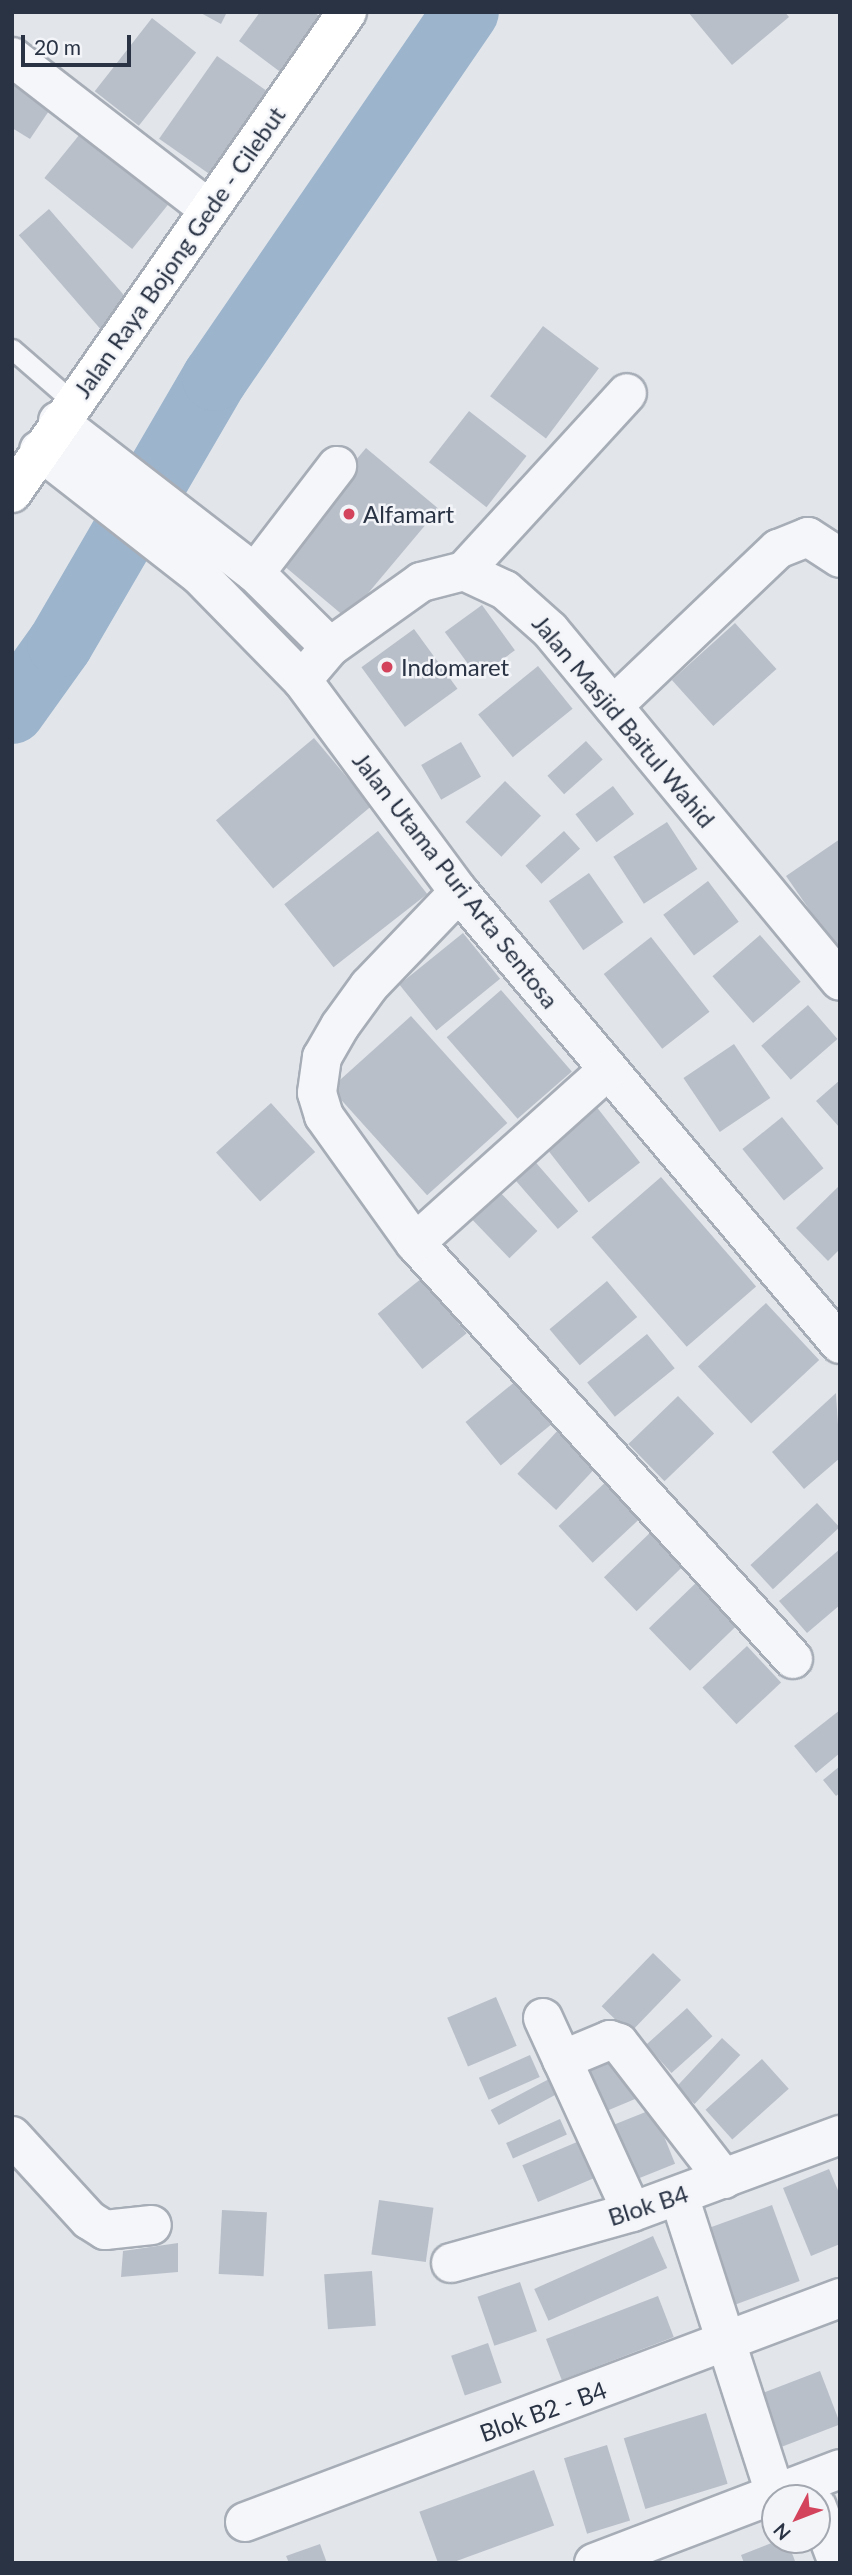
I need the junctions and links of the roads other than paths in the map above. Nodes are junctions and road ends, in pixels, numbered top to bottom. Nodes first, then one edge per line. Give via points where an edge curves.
1 (347, 12) edge
2 (12, 57) edge
3 (209, 209) junction
4 (12, 349) edge
5 (627, 393) dead end
6 (57, 424) junction
7 (337, 466) dead end
8 (12, 493) edge
9 (840, 558) edge
10 (211, 561) junction
11 (464, 572) junction
12 (255, 573) junction
13 (330, 647) junction
14 (302, 680) junction
15 (613, 706) junction
16 (459, 892) junction
17 (840, 981) edge
18 (608, 1070) junction
19 (415, 1242) junction
20 (840, 1344) edge
21 (793, 1660) dead end
22 (543, 2018) dead end
23 (562, 2060) junction
24 (840, 2135) edge
25 (12, 2136) edge
26 (724, 2179) junction
27 (679, 2196) junction
28 (632, 2212) junction
29 (152, 2225) dead end
30 (451, 2263) dead end
31 (840, 2298) edge
32 (727, 2342) junction
33 (808, 2484) edge
34 (761, 2511) edge
35 (245, 2522) dead end
36 (831, 2544) edge
37 (671, 2549) edge
38 (594, 2563) edge
39 (838, 2563) edge

1 - 3 main road, Jalan Raya Bojong Gede - Cilebut
2 - 3 street
3 - 6 main road, Jalan Raya Bojong Gede - Cilebut
4 - 6 lane
5 - 11 street
6 - 8 main road, Jalan Raya Bojong Gede - Cilebut
6 - 10 street, Jalan Utama Puri Arta Sentosa via 83,461
7 - 12 street
9 - 15 street via 808,537 778,549
10 - 12 street, Jalan Utama Puri Arta Sentosa
10 - 14 street, Jalan Utama Puri Arta Sentosa
11 - 13 street via 421,582
11 - 15 street, Jalan Masjid Baitul Wahid via 525,605
12 - 13 street, Jalan Utama Puri Arta Sentosa
13 - 14 street
14 - 16 street, Jalan Utama Puri Arta Sentosa
15 - 17 street, Jalan Masjid Baitul Wahid
16 - 18 street, Jalan Utama Puri Arta Sentosa
16 - 19 street via 369,986 322,1057 317,1093 342,1149
18 - 19 street
18 - 20 street, Jalan Utama Puri Arta Sentosa
19 - 21 street
22 - 23 street
23 - 26 street via 610,2040 619,2043
23 - 28 street
24 - 26 street, Blok B4
25 - 29 street via 89,2220 105,2230
26 - 27 street, Blok B4
27 - 28 street, Blok B4
27 - 32 street
28 - 30 street, Blok B4
31 - 32 street, Blok B2 - B4
32 - 33 street
32 - 35 street, Blok B2 - B4
34 - 37 street
36 - 39 street
37 - 38 street

